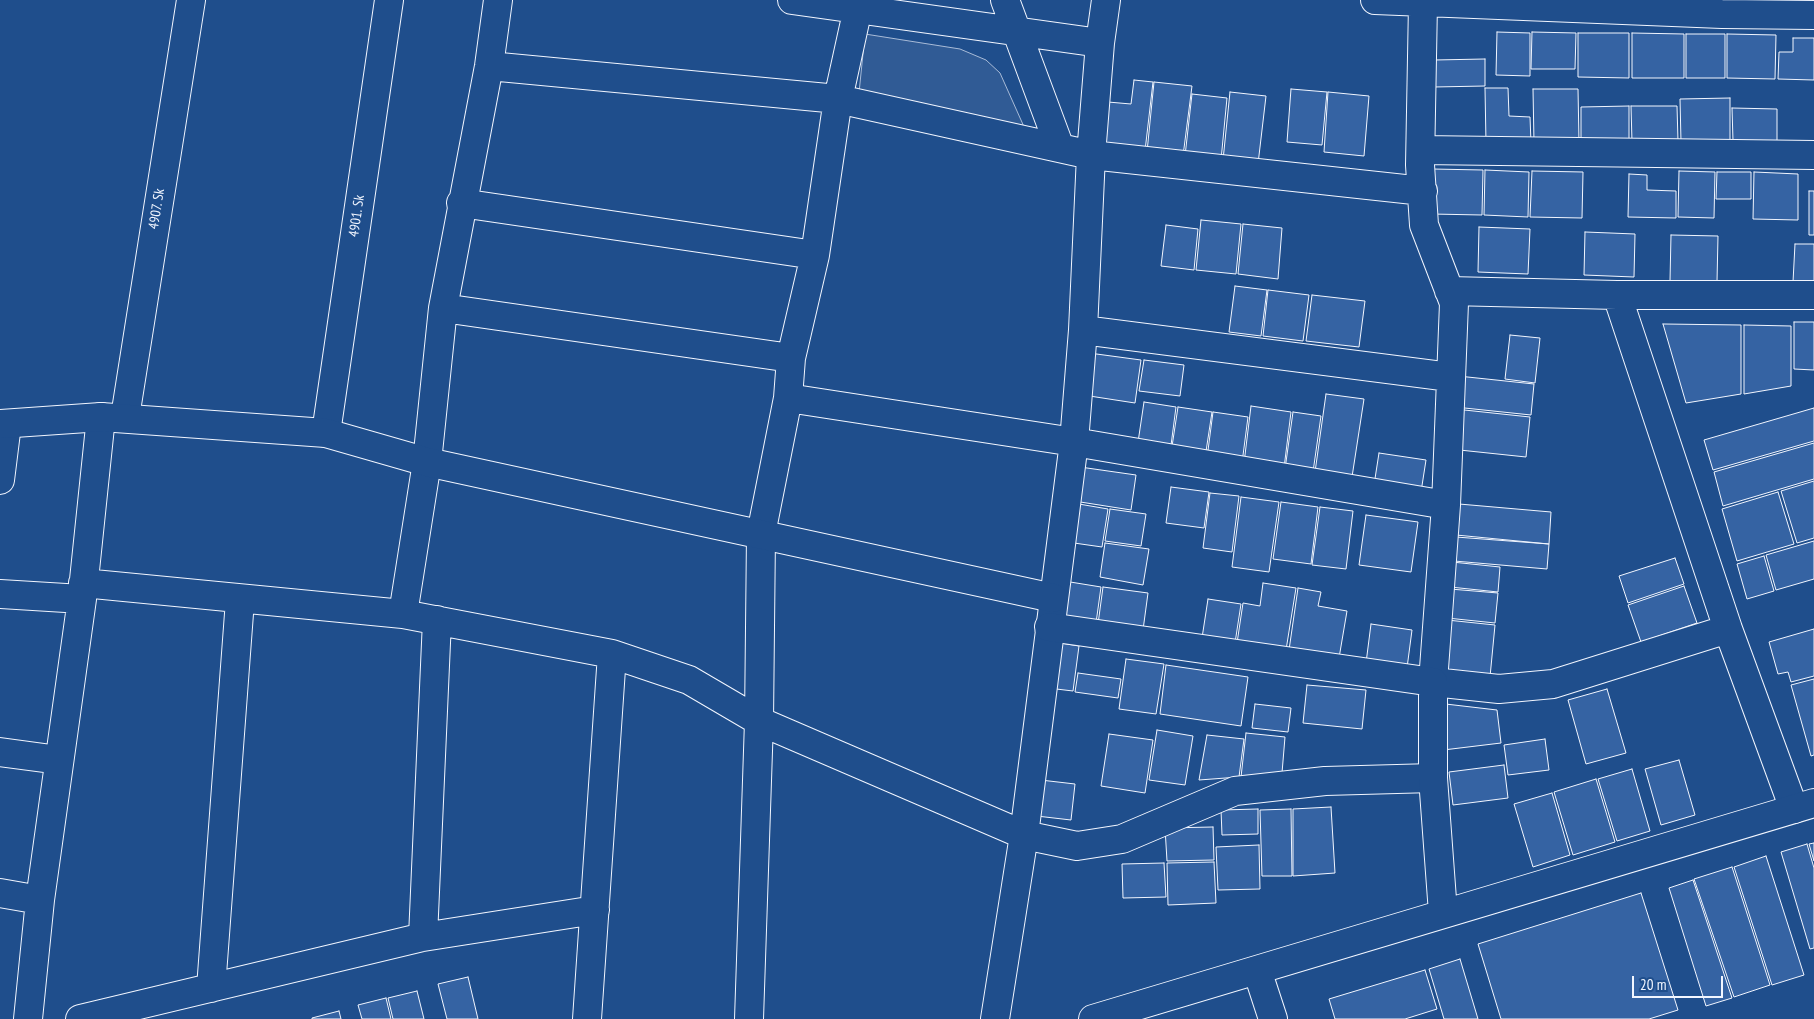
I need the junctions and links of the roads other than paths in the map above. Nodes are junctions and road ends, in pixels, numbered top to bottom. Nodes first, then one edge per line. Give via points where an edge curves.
1 (191, 0) edge
2 (389, 0) edge
3 (498, 0) edge
4 (792, 0) edge
5 (1005, 0) edge
6 (1106, 0) edge
7 (1375, 0) edge
8 (1423, 3) junction
9 (1722, 7) edge
10 (858, 8) junction
11 (1814, 15) edge
12 (1019, 33) junction
13 (1100, 43) junction
14 (489, 66) junction
15 (838, 99) junction
16 (1060, 148) junction
17 (1421, 150) junction
18 (1091, 155) junction
19 (1814, 155) edge
20 (1423, 191) junction
21 (461, 203) junction
22 (815, 255) junction
23 (1449, 291) junction
24 (1617, 295) junction
25 (1814, 295) edge
26 (444, 308) junction
27 (1083, 330) junction
28 (791, 358) junction
29 (1450, 377) junction
30 (788, 398) junction
31 (113, 417) junction
32 (3, 424) edge
33 (326, 432) junction
34 (1074, 442) junction
35 (427, 462) junction
36 (0, 480) edge
37 (1446, 505) junction
38 (761, 534) junction
39 (82, 591) junction
40 (0, 594) edge
41 (1053, 598) junction
42 (240, 600) junction
43 (403, 614) junction
44 (437, 620) junction
45 (1050, 627) junction
46 (1728, 629) junction
47 (612, 654) junction
48 (1433, 682) junction
49 (759, 721) junction
50 (0, 752) edge
51 (59, 760) junction
52 (1433, 778) junction
53 (1804, 806) edge
54 (1024, 835) junction
55 (0, 893) edge
56 (40, 900) junction
57 (595, 910) junction
58 (1443, 913) junction
59 (424, 938) junction
60 (1256, 970) junction
61 (212, 988) junction
62 (28, 1019) edge
63 (80, 1019) edge
64 (588, 1019) edge
65 (749, 1019) edge
66 (996, 1019) edge
67 (1093, 1019) edge
68 (1273, 1019) edge

1 - 31 street, 4907. Sk
2 - 33 street, 4901. Sk
3 - 14 street
4 - 10 street
5 - 12 street
6 - 13 street
7 - 8 street
8 - 9 street
8 - 17 street
9 - 11 street
10 - 12 street
10 - 15 street
12 - 13 street
12 - 16 street
13 - 18 street
14 - 15 street
14 - 21 street
15 - 16 street
15 - 22 street
16 - 18 street
17 - 19 street
17 - 20 street
18 - 20 street
18 - 27 street
20 - 23 street via 1424,225
21 - 22 street
21 - 26 street
22 - 28 street
23 - 24 street
23 - 29 street via 1454,303
24 - 25 street
24 - 46 street
26 - 28 street
26 - 35 street
27 - 29 street
27 - 34 street
28 - 30 street
29 - 37 street
30 - 34 street
30 - 38 street
31 - 32 street
31 - 33 street
31 - 39 street, 4907. Sk
32 - 36 street
33 - 35 street
34 - 37 street
34 - 41 street
35 - 38 street
35 - 43 street
37 - 48 street
38 - 41 street
38 - 49 street
39 - 40 street
39 - 42 street
39 - 51 street, 4907. Sk
41 - 45 street
42 - 43 street
42 - 61 street
43 - 44 street
44 - 47 street
44 - 59 street
45 - 48 street
45 - 54 street
46 - 48 street via 1553,684 1499,689
46 - 53 street
47 - 49 street via 689,680
47 - 57 street
48 - 52 street
49 - 54 street
49 - 65 street
50 - 51 street
51 - 56 street, 4907. Sk
52 - 54 street via 1325,781 1235,791 1122,839 1077,846
52 - 58 street
53 - 58 street
54 - 66 street
55 - 56 street
56 - 62 street, 4907. Sk
57 - 59 street
57 - 64 street
58 - 60 street
59 - 61 street
60 - 67 street
60 - 68 street
61 - 63 street

